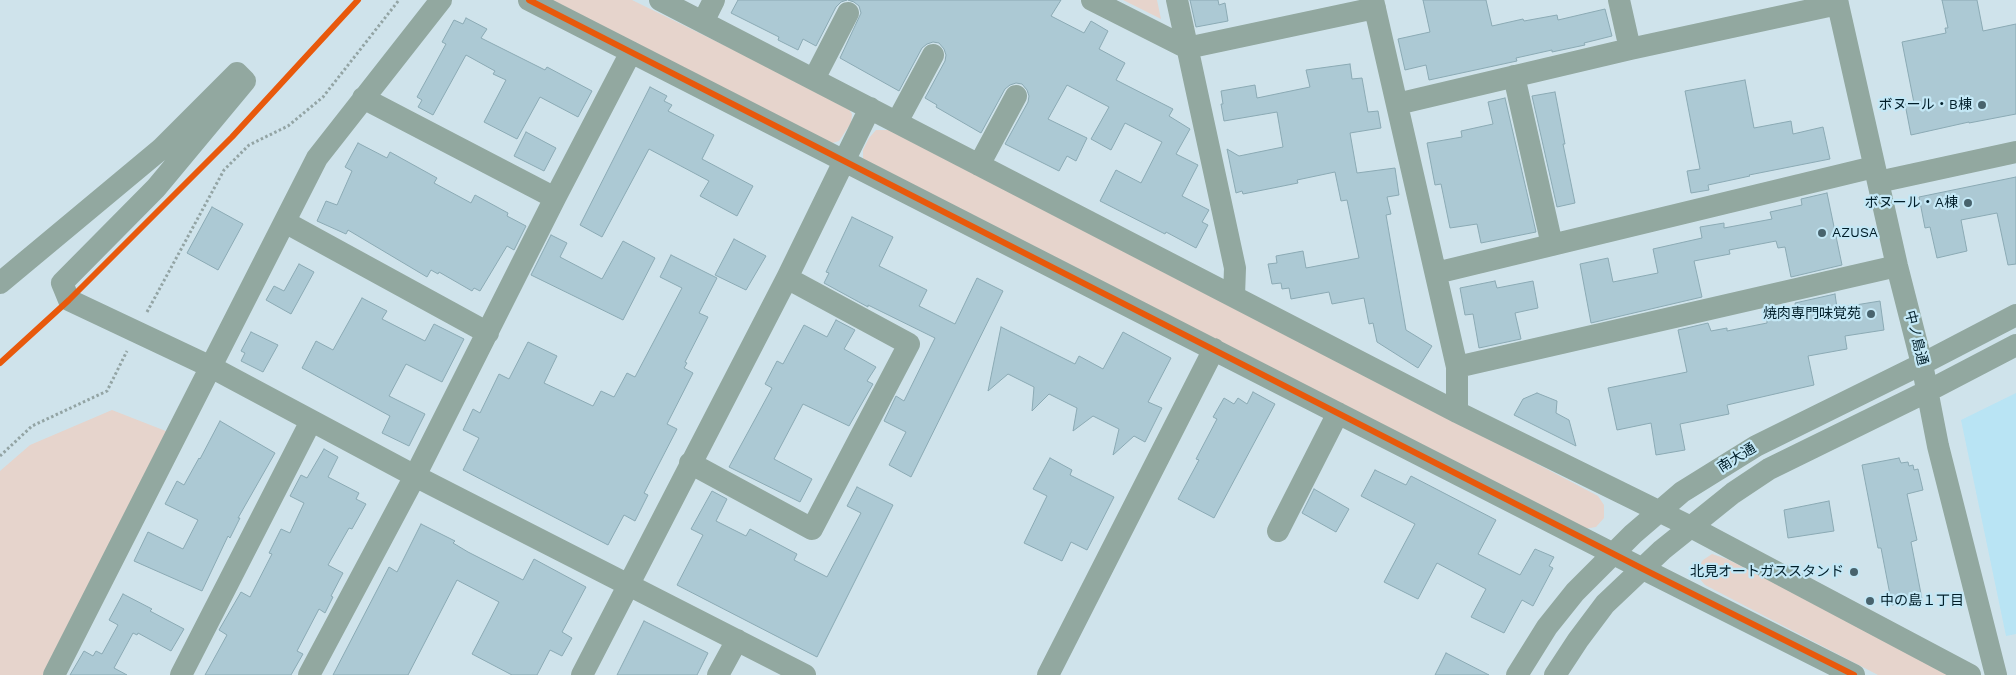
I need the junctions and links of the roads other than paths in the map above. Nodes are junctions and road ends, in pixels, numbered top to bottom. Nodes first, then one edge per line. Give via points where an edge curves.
1 (441, 0) edge
2 (529, 0) edge
3 (660, 0) edge
4 (714, 0) edge
5 (1092, 0) edge
6 (1176, 0) edge
7 (1619, 0) edge
8 (1837, 2) edge
9 (1374, 4) edge
10 (848, 13) dead end
11 (703, 22) junction
12 (1187, 48) junction
13 (1630, 49) junction
14 (631, 52) junction
15 (933, 55) dead end
16 (1514, 76) junction
17 (814, 79) junction
18 (1016, 96) dead end
19 (363, 98) junction
20 (1397, 104) junction
21 (870, 108) junction
22 (897, 122) junction
23 (2016, 152) edge
24 (844, 162) junction
25 (979, 165) junction
26 (1876, 174) junction
27 (555, 198) junction
28 (285, 222) junction
29 (1552, 245) junction
30 (1897, 266) junction
31 (1436, 273) junction
32 (787, 278) junction
33 (0, 283) edge
34 (1234, 296) junction
35 (2016, 315) edge
36 (488, 333) junction
37 (2016, 345) edge
38 (1214, 349) junction
39 (1922, 364) junction
40 (211, 367) junction
41 (1458, 367) junction
42 (1928, 391) junction
43 (1338, 412) junction
44 (1457, 412) junction
45 (312, 420) junction
46 (690, 464) junction
47 (415, 476) junction
48 (1659, 512) junction
49 (1691, 527) junction
50 (1278, 531) dead end
51 (1613, 554) junction
52 (1643, 569) junction
53 (628, 585) junction
54 (737, 640) junction
55 (54, 675) edge
56 (182, 675) edge
57 (309, 675) edge
58 (582, 675) edge
59 (718, 675) edge
60 (805, 675) edge
61 (1048, 675) edge
62 (1517, 675) edge
63 (1555, 675) edge
64 (1854, 675) edge
65 (1970, 675) edge
66 (1996, 675) edge

1 - 19 street
2 - 14 street
3 - 11 street
4 - 11 street
5 - 12 street
6 - 12 street
7 - 13 street
8 - 13 street
8 - 26 street, 中ノ島通
9 - 12 street
9 - 20 street
10 - 17 street
11 - 17 street
12 - 34 street via 1235,268
13 - 16 street
14 - 24 street
14 - 27 street
15 - 22 street
16 - 20 street
16 - 29 street
17 - 21 street
18 - 25 street
19 - 27 street
19 - 28 street via 317,158
20 - 31 street
21 - 22 street
21 - 24 street
22 - 25 street
23 - 26 street
24 - 32 street
24 - 38 street
25 - 34 street
26 - 29 street
26 - 30 street, 中ノ島通
27 - 36 street
28 - 36 street
28 - 40 street
29 - 31 street
30 - 39 street, 中ノ島通
30 - 41 street
31 - 41 street
32 - 46 street
32 - 46 street via 909,344 900,362 812,529
33 - 40 street via 160,149 237,73 245,81 156,188 62,283 70,300
34 - 44 street
35 - 39 street, 南大通
36 - 47 street
37 - 42 street, 南大通
38 - 43 street
38 - 61 street
39 - 42 street, 中ノ島通
39 - 48 street, 南大通 via 1756,446 1682,492
40 - 45 street
40 - 55 street
41 - 44 street
42 - 49 street, 南大通 via 1769,469
42 - 66 street, 中ノ島通 via 1938,446
43 - 50 street
43 - 51 street
44 - 48 street
45 - 47 street
45 - 56 street
46 - 53 street
47 - 53 street
47 - 57 street
48 - 49 street
48 - 51 street, 南大通
49 - 52 street, 南大通
49 - 65 street
51 - 52 street
51 - 62 street, 南大通 via 1575,592
52 - 63 street, 南大通 via 1605,604
52 - 64 street
53 - 54 street
53 - 58 street
54 - 59 street
54 - 60 street

